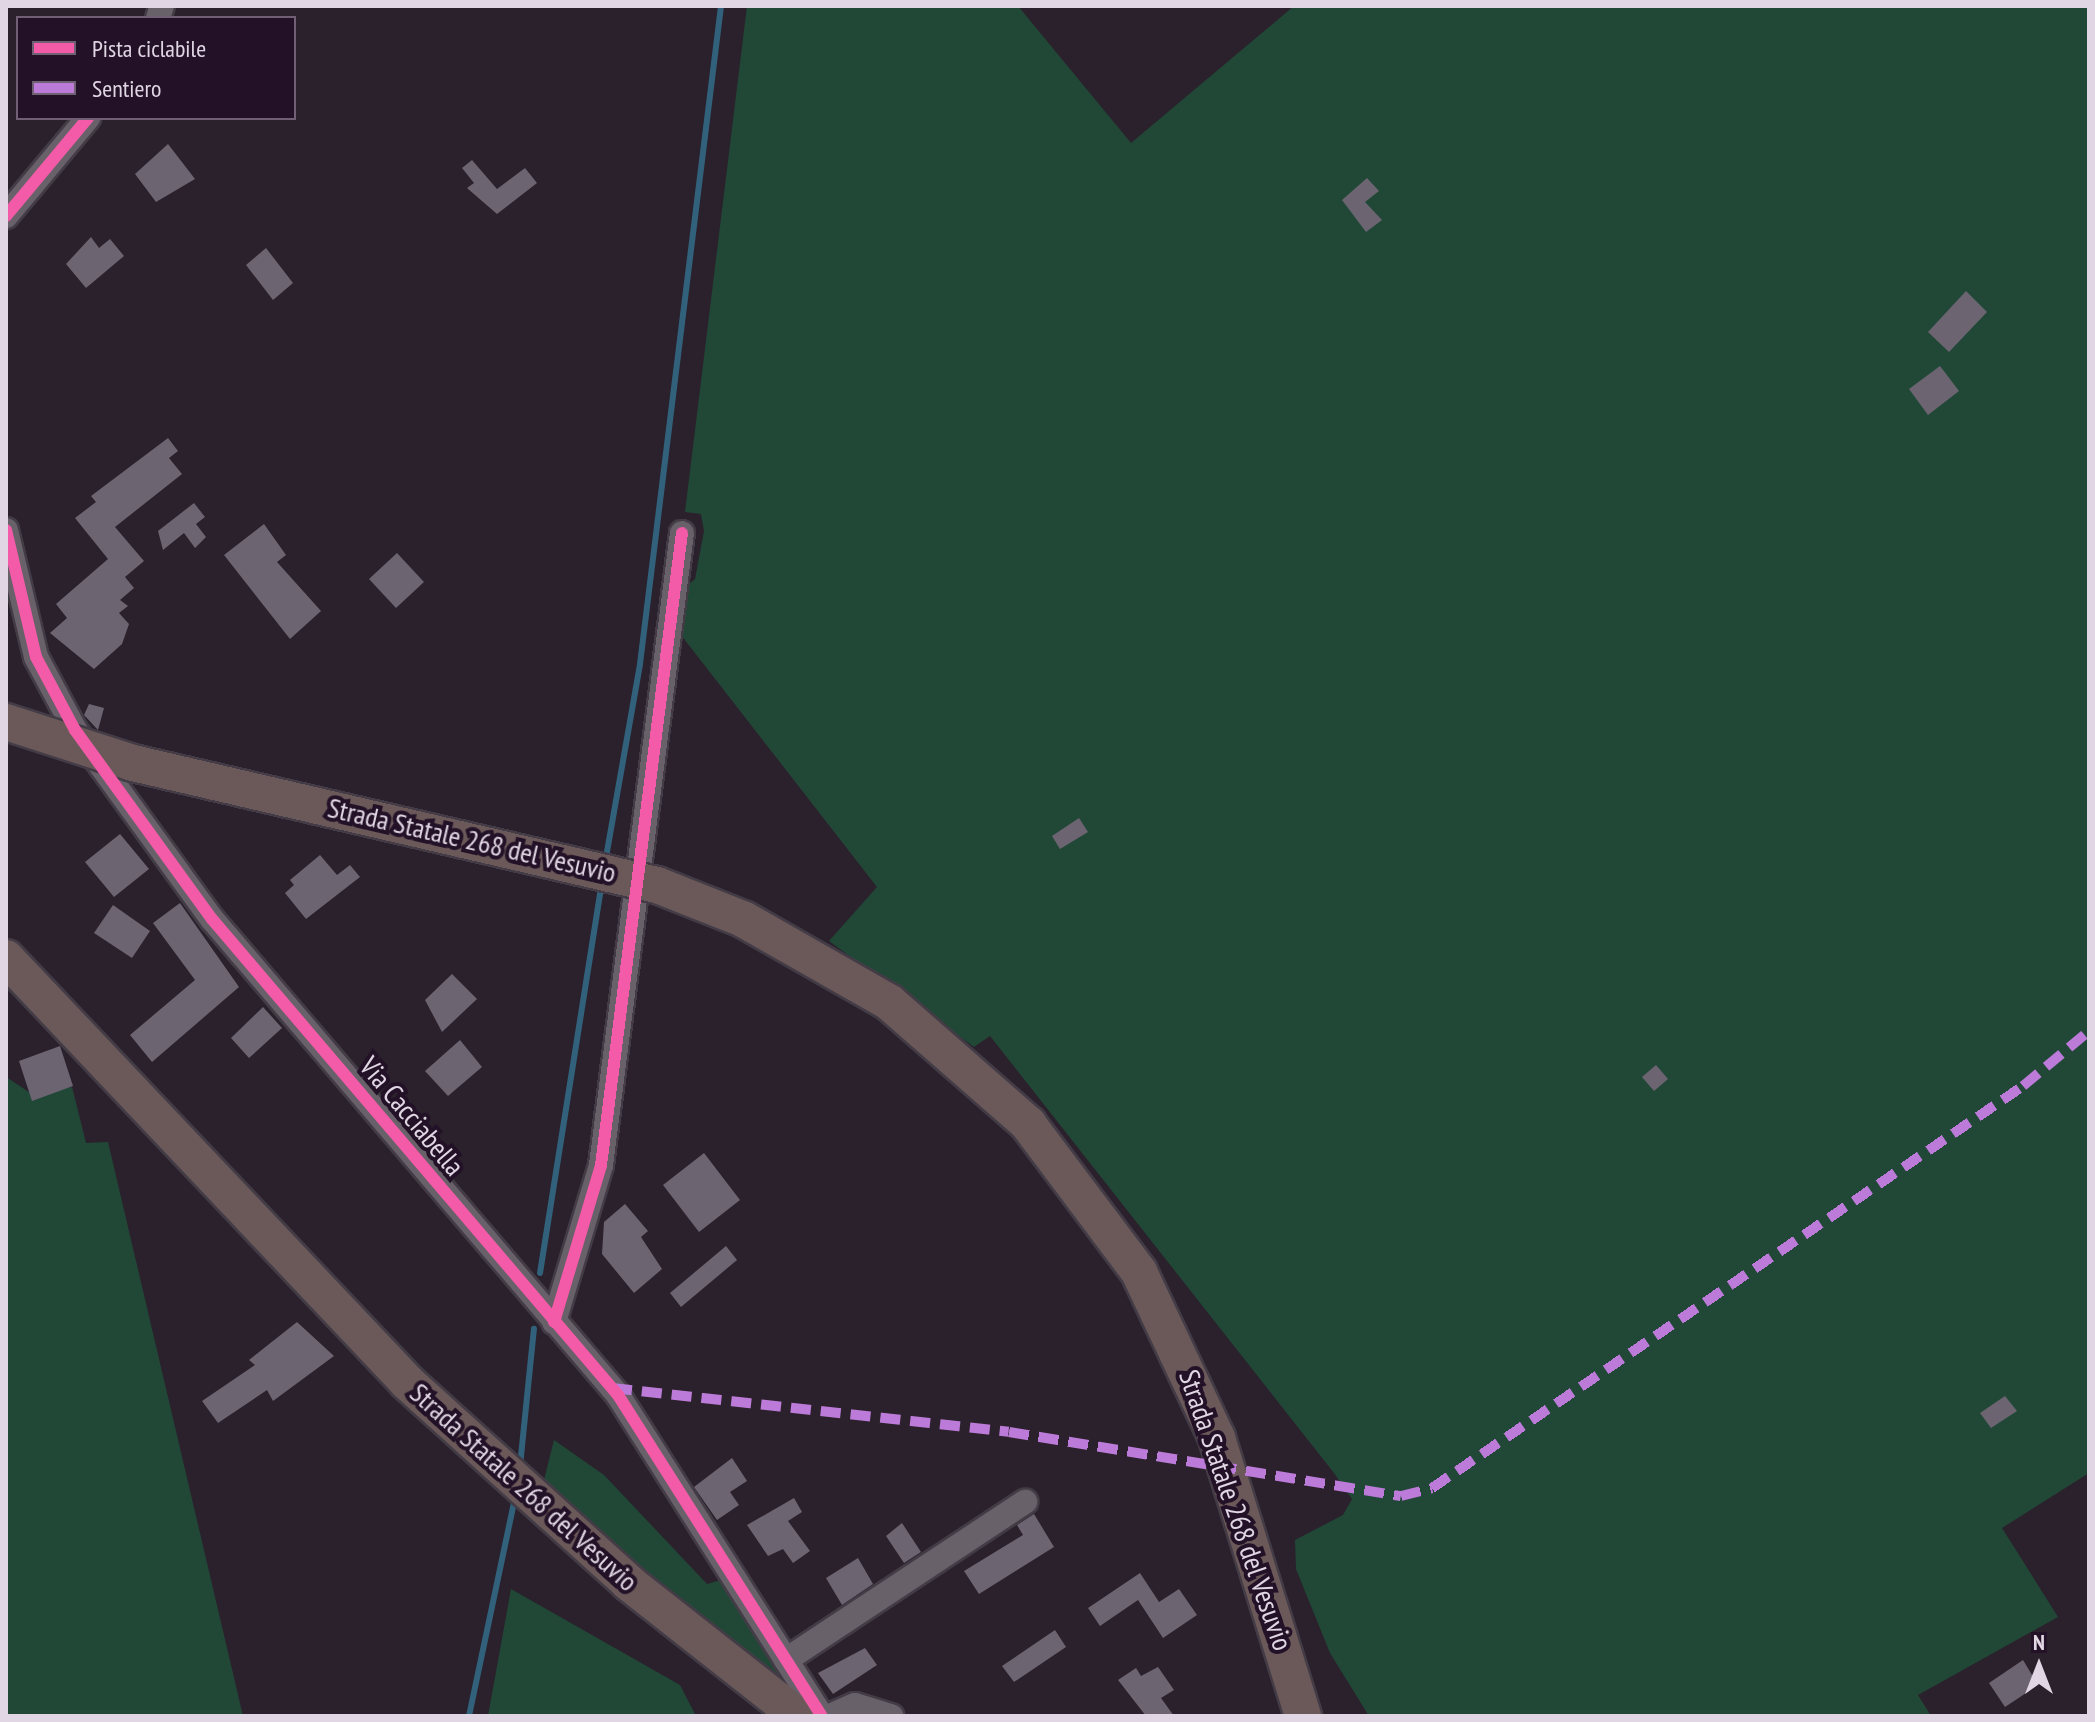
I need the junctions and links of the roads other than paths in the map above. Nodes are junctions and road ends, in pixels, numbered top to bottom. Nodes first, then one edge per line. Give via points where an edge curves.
1 (86, 120) edge
2 (6, 216) edge
3 (6, 530) edge
4 (682, 533) dead end
5 (9, 561) edge
6 (6, 722) edge
7 (6, 958) edge
8 (554, 1322) junction
9 (1025, 1502) dead end
10 (786, 1660) junction
11 (798, 1716) edge
12 (822, 1716) edge
13 (830, 1716) edge
14 (891, 1716) edge
15 (1303, 1716) edge

1 - 2 street
3 - 5 street, Via Cacciabella
4 - 8 street via 601,1165
5 - 8 street, Via Cacciabella via 36,657 75,730 212,919
6 - 15 highway, Strada Statale 268 del Vesuvio, bridge via 133,763 508,844 657,885 757,926 890,1003 1028,1124 1139,1272 1217,1438
7 - 11 highway, Strada Statale 268 del Vesuvio via 218,1185 491,1462
8 - 10 street, Via Cacciabella via 618,1395
9 - 10 street
10 - 12 street, Via Cacciabella
13 - 14 street via 855,1705

